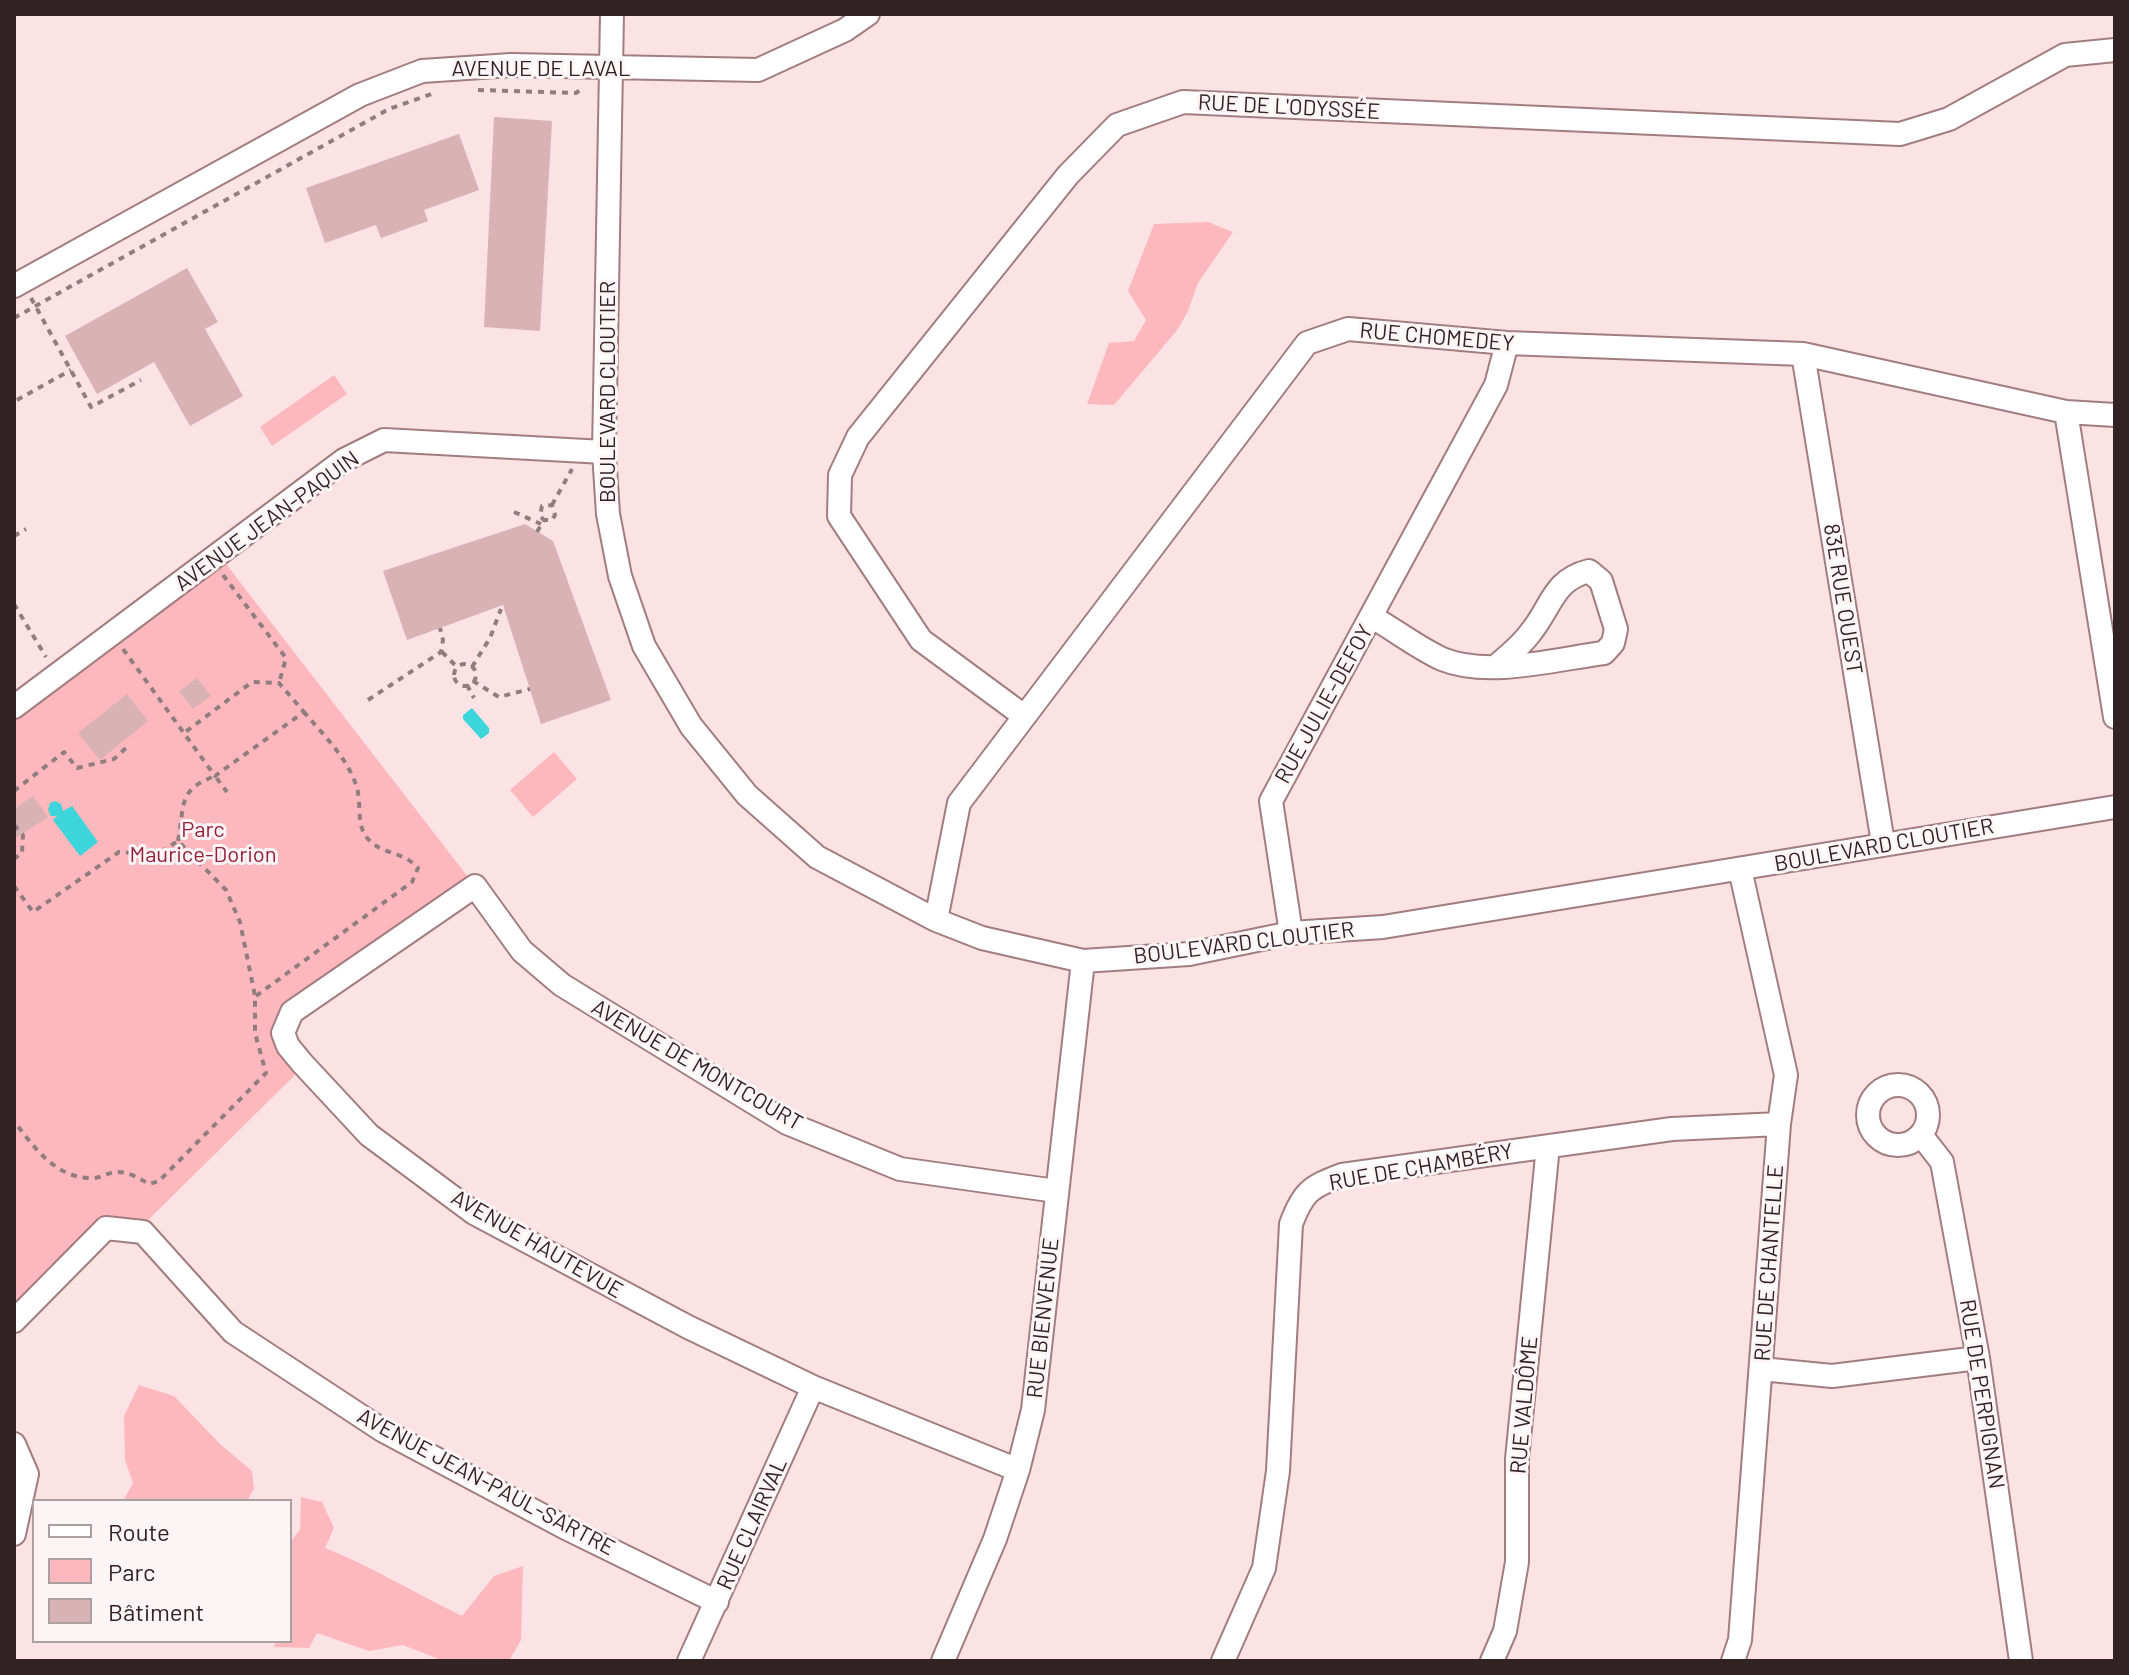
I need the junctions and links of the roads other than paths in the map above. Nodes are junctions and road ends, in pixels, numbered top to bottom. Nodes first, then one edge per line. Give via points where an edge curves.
1 (612, 14) edge
2 (868, 14) edge
3 (2115, 50) edge
4 (611, 68) junction
5 (18, 284) edge
6 (1507, 343) junction
7 (1803, 354) junction
8 (2066, 412) junction
9 (2115, 416) edge
10 (593, 451) junction
11 (1372, 617) junction
12 (1495, 667) junction
13 (14, 707) edge
14 (1024, 716) junction
15 (2115, 717) edge
16 (2115, 807) edge
17 (1883, 843) junction
18 (1740, 869) junction
19 (475, 886) joint
20 (936, 920) junction
21 (1291, 933) junction
22 (1083, 961) junction
23 (1779, 1124) junction
24 (1921, 1135) dead end
25 (1548, 1146) junction
26 (1056, 1191) junction
27 (14, 1321) edge
28 (1978, 1358) junction
29 (1761, 1369) junction
30 (813, 1387) junction
31 (14, 1444) edge
32 (1018, 1470) junction
33 (14, 1534) edge
34 (717, 1602) junction
35 (689, 1661) edge
36 (943, 1661) edge
37 (1223, 1661) edge
38 (1492, 1661) edge
39 (1733, 1661) edge
40 (2021, 1661) edge

1 - 4 street, BOULEVARD CLOUTIER
2 - 4 street, AVENUE DE LAVAL via 758,70
3 - 14 street, RUE DE L'ODYSSÉE via 2065,55 1949,119 1900,134 1183,102 1117,125 1068,175 858,437 840,475 839,516 921,640
4 - 5 street, AVENUE DE LAVAL via 511,65 422,71 360,95
4 - 10 street, BOULEVARD CLOUTIER
6 - 7 street, RUE CHOMEDEY
6 - 11 street, RUE JULIE-DEFOY via 1496,385
6 - 14 street, RUE CHOMEDEY via 1348,329 1307,343
7 - 8 street, RUE CHOMEDEY
7 - 17 street, 83E RUE OUEST
8 - 9 street, RUE CHOMEDEY
8 - 15 street
10 - 13 street, AVENUE JEAN-PAQUIN via 384,440 344,460
10 - 20 street, BOULEVARD CLOUTIER via 620,576 644,646 691,726 747,795 817,857
11 - 12 street, RUE JULIE-DEFOY via 1442,659
11 - 21 street, RUE JULIE-DEFOY via 1271,801
12 - 12 street, RUE JULIE-DEFOY via 1604,653 1616,629 1601,581 1589,571 1572,575 1532,631
14 - 20 street, RUE CHOMEDEY via 959,803
16 - 17 street, BOULEVARD CLOUTIER
17 - 18 street, BOULEVARD CLOUTIER
18 - 21 street, BOULEVARD CLOUTIER via 1383,927
18 - 23 street, RUE DE CHANTELLE via 1786,1075
19 - 26 street, AVENUE DE MONTCOURT via 522,951 562,985 787,1123 900,1169
19 - 30 street, AVENUE HAUTEVUE via 292,1012 283,1033 288,1046 369,1135 474,1213
20 - 22 street, BOULEVARD CLOUTIER via 982,938
21 - 22 street, BOULEVARD CLOUTIER via 1189,954
22 - 26 street, RUE BIENVENUE
23 - 25 street, RUE DE CHAMBÉRY via 1672,1129
23 - 29 street, RUE DE CHANTELLE
24 - 28 street, RUE DE PERPIGNAN via 1942,1162
25 - 37 street, RUE DE CHAMBÉRY via 1342,1175 1314,1185 1299,1201 1287,1250 1278,1471 1264,1568
25 - 38 street, RUE VALDÔME via 1517,1459 1517,1562 1505,1631
26 - 32 street, RUE BIENVENUE via 1033,1410
27 - 34 street, AVENUE JEAN-PAUL-SARTRE via 106,1228 143,1232 233,1332 382,1430
28 - 29 street via 1832,1376
28 - 40 street, RUE DE PERPIGNAN
29 - 39 street, RUE DE CHANTELLE via 1740,1640
30 - 32 street, AVENUE HAUTEVUE
30 - 34 street, RUE CLAIRVAL
31 - 33 street via 27,1474
32 - 36 street, RUE BIENVENUE
34 - 35 street, RUE CLAIRVAL

